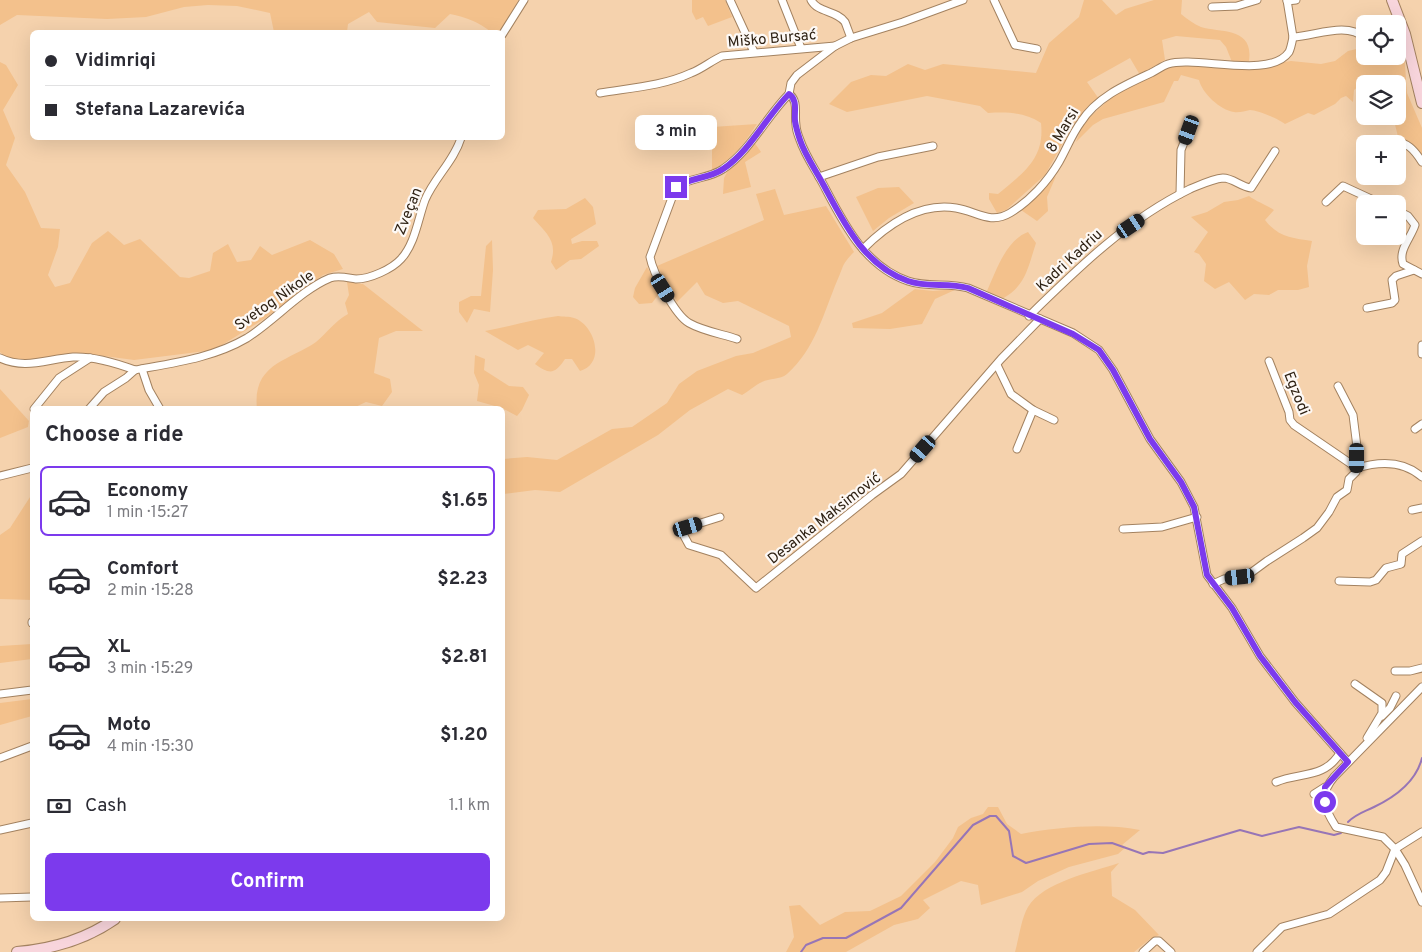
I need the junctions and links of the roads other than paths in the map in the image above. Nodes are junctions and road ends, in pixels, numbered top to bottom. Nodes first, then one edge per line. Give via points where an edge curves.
1 (524, 0) edge
2 (730, 0) edge
3 (782, 0) edge
4 (811, 0) edge
5 (963, 0) edge
6 (994, 0) edge
7 (1258, 0) edge
8 (1296, 0) edge
9 (1392, 0) edge
10 (1287, 1) edge
11 (1212, 8) dead end
12 (1396, 15) edge
13 (505, 30) edge
14 (1356, 33) edge
15 (1293, 37) junction
16 (851, 38) junction
17 (835, 46) junction
18 (801, 48) junction
19 (1037, 49) dead end
20 (1406, 51) edge
21 (754, 52) junction
22 (600, 93) dead end
23 (789, 94) junction
24 (1422, 103) edge
25 (1189, 130) dead end
26 (460, 140) edge
27 (1406, 144) edge
28 (933, 146) dead end
29 (1275, 151) dead end
30 (1422, 162) edge
31 (819, 177) junction
32 (1180, 194) junction
33 (1362, 195) edge
34 (1326, 202) dead end
35 (1406, 215) edge
36 (864, 249) junction
37 (1414, 270) junction
38 (1422, 274) edge
39 (365, 278) joint
40 (1367, 308) dead end
41 (1030, 316) junction
42 (1040, 320) junction
43 (737, 338) dead end
44 (1422, 345) edge
45 (1422, 354) edge
46 (0, 358) edge
47 (90, 358) junction
48 (1269, 361) dead end
49 (997, 365) junction
50 (138, 369) junction
51 (1338, 386) dead end
52 (35, 406) edge
53 (92, 406) edge
54 (158, 406) edge
55 (1033, 410) junction
56 (1054, 420) dead end
57 (1017, 449) dead end
58 (30, 468) edge
59 (1357, 468) junction
60 (0, 476) edge
61 (1422, 477) edge
62 (1422, 508) edge
63 (1412, 510) dead end
64 (720, 517) dead end
65 (1197, 517) junction
66 (1123, 529) dead end
67 (1422, 541) edge
68 (1339, 581) dead end
69 (1213, 584) junction
70 (1422, 668) edge
71 (1396, 671) dead end
72 (1355, 684) dead end
73 (1422, 687) edge
74 (30, 690) edge
75 (0, 694) edge
76 (1396, 696) dead end
77 (1380, 718) junction
78 (30, 747) edge
79 (1360, 749) junction
80 (1340, 754) junction
81 (0, 758) edge
82 (1348, 762) junction
83 (1276, 782) dead end
84 (1325, 787) junction
85 (1314, 794) dead end
86 (30, 823) edge
87 (0, 830) edge
88 (1422, 832) edge
89 (1395, 849) junction
90 (1421, 892) edge
91 (30, 897) edge
92 (0, 898) edge
93 (1422, 902) edge
94 (107, 921) edge
95 (17, 952) edge
96 (1143, 952) edge
97 (1171, 952) edge
98 (1257, 952) edge

1 - 13 street
2 - 21 street
3 - 18 street
4 - 16 street via 817,8 840,18
5 - 16 street
6 - 19 street via 1015,45
7 - 11 street
8 - 10 street
9 - 12 main road
10 - 15 street
14 - 15 street via 1338,29
15 - 36 street, 8 Marsi via 1289,52 1276,61 1238,66 1174,63 1121,86 1093,106 1048,180 1009,214 992,219 958,208 919,210 878,234
16 - 17 street
17 - 18 street, Miško Bursać
17 - 23 street via 797,76 791,83
18 - 21 street, Miško Bursać
20 - 24 main road
21 - 22 street, Miško Bursać via 722,56 668,82
23 - 31 street via 796,107 795,123 802,146
23 - 43 street via 768,116 748,146 722,171 676,187 650,257 663,288 687,322
25 - 32 street via 1182,150
26 - 39 street, Zveçan via 426,198 413,238 401,259
27 - 30 street
28 - 31 street via 878,157
29 - 32 street, Kadri Kadriu via 1251,188 1223,178
31 - 36 street via 853,238
32 - 41 street, Kadri Kadriu via 1115,236 1074,271
33 - 34 street via 1343,186
35 - 37 street via 1415,225 1401,261
36 - 41 street via 881,265 906,280 935,286 960,286
37 - 38 street
37 - 40 street via 1392,280 1395,300 1392,303
39 - 50 street, Svetog Nikole via 328,279 247,338 218,352
41 - 42 street
42 - 49 street, Desanka Maksimović
42 - 65 street via 1099,350 1150,439 1181,482
44 - 45 street
46 - 47 street via 18,364
47 - 50 street
47 - 52 street via 58,378
48 - 59 street, Egzodi via 1294,425
49 - 55 street via 1011,394
49 - 64 street, Desanka Maksimović via 901,474 756,588 721,555 689,545 683,534 688,527
50 - 53 street, Svetog Nikole via 104,392
50 - 54 street
51 - 59 street via 1353,415
55 - 56 street
55 - 57 street
58 - 60 street
59 - 61 street via 1374,462 1390,463 1406,466
59 - 69 street via 1349,479 1347,490 1337,497 1317,528 1252,572
62 - 63 street
65 - 66 street via 1162,527
65 - 69 street via 1204,565
67 - 68 street via 1402,554 1401,564 1386,568 1376,580
69 - 80 street via 1232,608 1260,656
70 - 71 street
72 - 77 street via 1382,703
73 - 79 street
74 - 75 street
76 - 77 street
77 - 79 street
78 - 81 street
79 - 82 street
80 - 82 street
80 - 83 street via 1319,772
82 - 84 street
84 - 85 street
84 - 89 street via 1328,813 1336,827 1383,837
86 - 87 street
88 - 89 street
89 - 90 street
89 - 98 street via 1380,880 1329,914 1282,927
90 - 93 street
91 - 92 street
94 - 95 main road via 74,941
96 - 97 street via 1158,941

